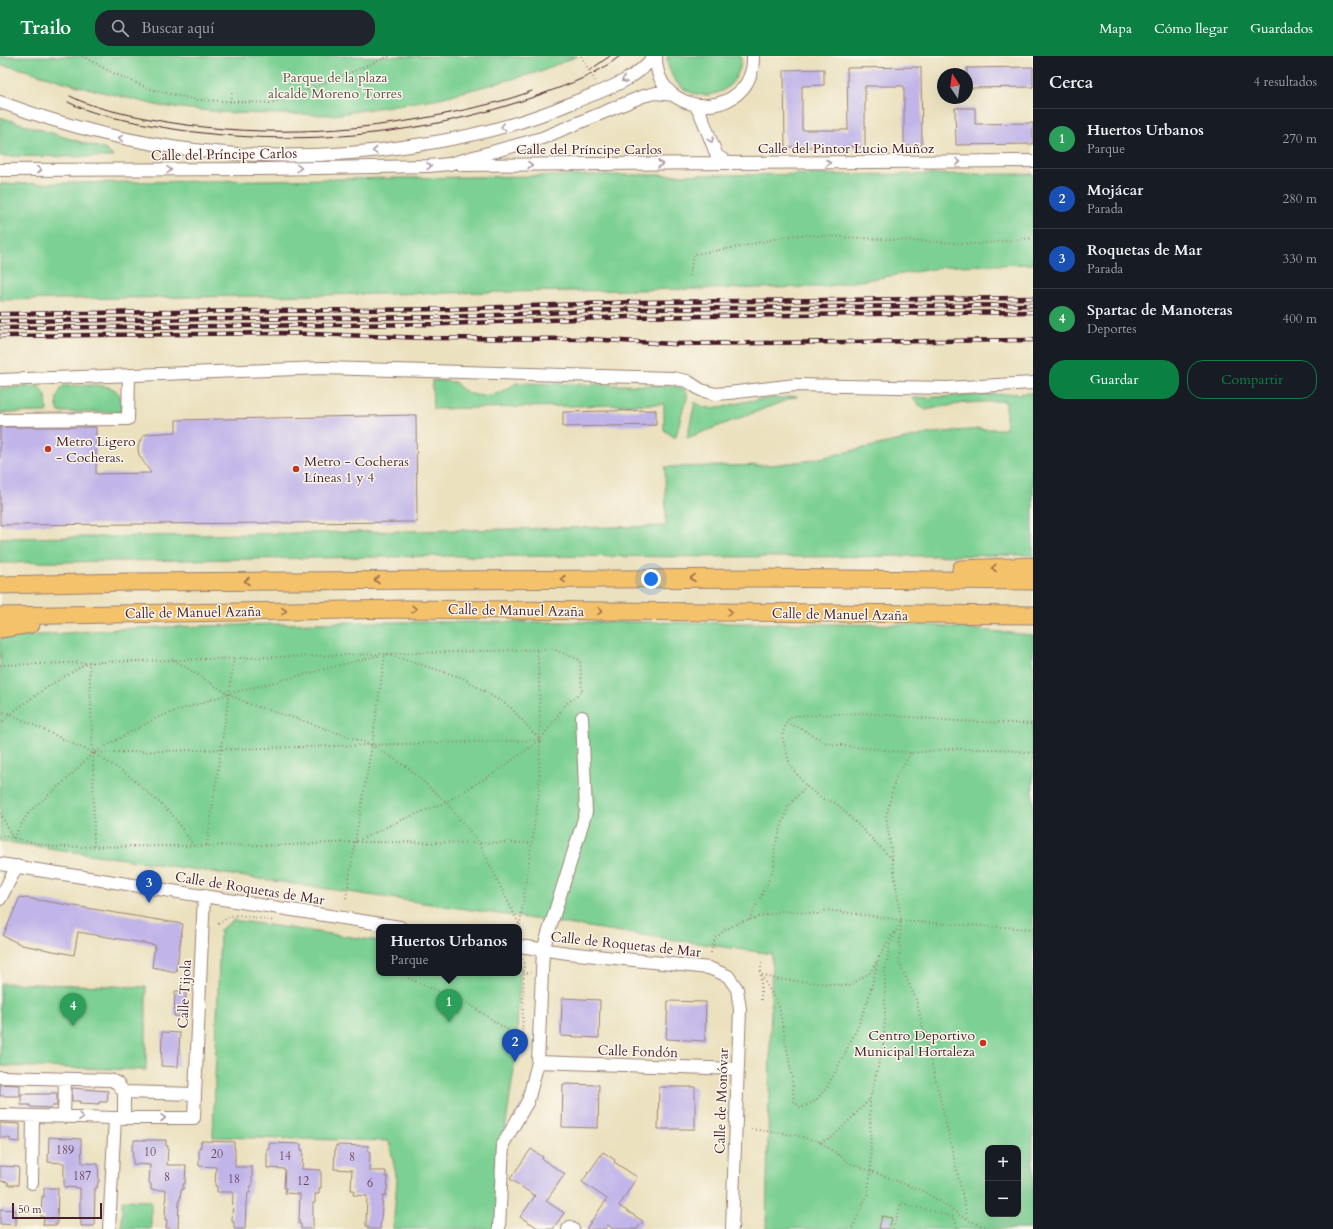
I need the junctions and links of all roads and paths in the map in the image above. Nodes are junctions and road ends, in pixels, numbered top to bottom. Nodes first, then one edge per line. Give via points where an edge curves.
1 (82, 56) edge
2 (390, 56) edge
3 (582, 56) edge
4 (655, 56) edge
5 (753, 56) edge
6 (610, 88) junction
7 (232, 90) dead end
8 (674, 95) junction
9 (0, 102) edge
10 (230, 102) junction
11 (695, 105) junction
12 (1033, 161) edge
13 (449, 164) junction
14 (729, 164) junction
15 (0, 170) edge
16 (1033, 238) edge
17 (689, 276) dead end
18 (129, 375) junction
19 (0, 380) edge
20 (1033, 383) edge
21 (0, 420) edge
22 (1033, 566) edge
23 (0, 574) edge
24 (760, 578) junction
25 (1033, 581) edge
26 (128, 582) junction
27 (0, 585) edge
28 (87, 614) junction
29 (994, 615) junction
30 (1033, 615) edge
31 (0, 616) edge
32 (1033, 623) edge
33 (0, 629) edge
34 (537, 649) junction
35 (385, 654) junction
36 (234, 658) junction
37 (173, 660) junction
38 (89, 662) junction
39 (0, 665) edge
40 (228, 694) junction
41 (0, 711) edge
42 (10, 714) junction
43 (582, 717) dead end
44 (786, 723) junction
45 (0, 724) edge
46 (1033, 724) edge
47 (540, 740) junction
48 (372, 745) junction
49 (220, 749) junction
50 (93, 753) junction
51 (911, 753) junction
52 (1033, 753) edge
53 (806, 786) junction
54 (446, 802) junction
55 (0, 813) edge
56 (0, 835) edge
57 (13, 838) junction
58 (355, 842) junction
59 (479, 843) junction
60 (532, 843) junction
61 (207, 844) junction
62 (193, 845) junction
63 (94, 846) junction
64 (893, 859) junction
65 (0, 864) edge
66 (17, 866) junction
67 (204, 895) junction
68 (346, 898) dead end
69 (0, 900) edge
70 (749, 920) junction
71 (901, 920) junction
72 (278, 921) dead end
73 (218, 924) dead end
74 (382, 924) edge
75 (520, 924) edge
76 (520, 924) edge
77 (1033, 929) edge
78 (543, 950) junction
79 (522, 951) edge
80 (711, 953) dead end
81 (879, 957) junction
82 (522, 958) edge
83 (761, 963) dead end
84 (524, 973) junction
85 (542, 974) junction
86 (761, 975) junction
87 (728, 976) joint
88 (408, 978) dead end
89 (761, 1000) dead end
90 (538, 1062) junction
91 (737, 1069) junction
92 (0, 1077) edge
93 (65, 1079) junction
94 (124, 1092) junction
95 (195, 1094) junction
96 (870, 1099) junction
97 (0, 1115) edge
98 (33, 1116) junction
99 (64, 1116) junction
100 (119, 1118) junction
101 (751, 1129) dead end
102 (820, 1142) junction
103 (871, 1171) junction
104 (32, 1183) dead end
105 (968, 1220) junction
106 (109, 1229) edge
107 (499, 1229) edge
108 (568, 1229) edge
109 (573, 1229) edge
110 (732, 1229) edge
111 (852, 1229) edge
112 (893, 1229) edge
113 (958, 1229) edge
114 (990, 1229) edge

1 - 10 path via 150,89 198,100
2 - 10 path via 271,103
3 - 6 path via 595,81 605,76
4 -> 6 street, Calle del Príncipe Carlos via 634,75
4 - 8 street via 662,80
5 - 11 street via 749,77 739,92 723,103
6 -> 9 street, Calle del Príncipe Carlos via 505,128 382,151 306,156 246,156 138,142 67,125
7 - 10 path
8 - 11 street
8 - 13 street, Calle del Príncipe Carlos via 656,93 643,96 542,138
11 -> 14 street via 717,156
14 -> 12 street, Calle del Pintor Lucio Muñoz
13 -> 14 street, Calle del Príncipe Carlos
15 -> 13 street, Calle del Príncipe Carlos via 271,169
16 - 17 path via 976,244 787,236 694,254
18 - 19 street
18 - 20 street via 323,368 672,378 687,381 707,392 722,394 795,384 948,388
18 - 21 street via 128,419
22 -> 24 highway
23 - 26 highway
24 - 25 highway, Calle de Manuel Azaña
24 -> 26 highway, Calle de Manuel Azaña
26 - 27 highway, Calle de Manuel Azaña
28 -> 29 highway, Calle de Manuel Azaña via 404,609
28 - 31 highway, Calle de Manuel Azaña
28 - 33 highway
29 - 30 highway, Calle de Manuel Azaña
29 - 32 highway
34 - 35 path
34 - 47 path
34 - 47 path via 553,648 580,660 582,692 566,704
35 - 36 path
35 - 40 path
35 - 47 path via 463,678 510,707
35 - 48 path
36 - 37 path
36 - 40 path
37 - 38 path
37 - 40 path
38 - 39 path
38 - 42 path
38 - 50 path
40 - 48 path via 249,704
40 - 49 path
40 - 50 path via 158,716
41 - 42 path
42 - 45 path
42 - 50 path
43 - 78 street via 586,812
44 - 46 path via 792,716 860,714
44 - 51 path via 829,744
44 - 53 path via 782,736 790,764
47 - 48 path
47 - 54 path via 496,772
47 - 60 path via 539,793
48 - 49 path
48 - 54 path via 407,767
48 - 58 path
49 - 50 path
49 - 61 path
50 - 57 path via 29,812
50 - 62 path via 127,774 172,814
50 - 63 path
51 - 52 path via 949,749
51 - 64 path via 896,777 886,816
53 - 64 path via 823,799 836,803
53 - 70 path via 788,807 775,846 774,867
54 - 58 path via 400,820
54 - 59 path
55 - 57 path
56 - 57 path
57 - 63 path via 54,847
58 - 59 path
58 - 61 path via 288,845
58 - 68 path
59 - 60 path
59 - 76 path
60 - 75 path
61 - 62 path
62 - 63 path
64 - 71 path
65 - 66 street, Calle de Roquetas de Mar
66 - 67 street, Calle de Roquetas de Mar
66 - 69 street
67 - 74 street, Calle de Roquetas de Mar
67 - 95 street, Calle Tijola
70 - 71 path via 782,911 818,914 827,910
70 - 80 path via 740,922 715,938
71 - 77 path
71 - 81 path
71 - 96 path via 890,945 885,970 883,1046
71 - 105 path via 899,962 916,1000
72 - 73 path via 239,915 230,916
78 - 79 street, Calle de Roquetas de Mar
78 - 85 street
78 - 87 street, Calle de Roquetas de Mar via 709,968
81 - 86 path via 871,972 849,986 776,979
81 - 86 path via 868,1000 843,1057 827,1087 815,1101 801,1108 794,1101 779,1006
82 - 84 path
83 - 86 path
84 - 85 path
84 - 88 path via 522,1040 469,1004
85 - 90 street
86 - 89 path
87 - 91 street, Calle de Monóvar via 737,989 740,1009
90 - 91 street, Calle Fondón
90 - 107 street via 528,1101 504,1144
91 - 110 street, Calle de Monóvar
92 - 93 street
93 - 94 street via 111,1080
93 - 99 street
94 - 95 street
94 - 100 street
100 -> 95 street, Calle Tijola via 194,1118
96 - 102 path via 833,1137
96 - 103 path
97 - 98 street
98 - 99 street
98 - 104 street
99 -> 100 street
100 - 106 street
101 - 102 path via 795,1135
102 - 103 path via 850,1163
103 - 105 path via 924,1192
103 - 111 path via 867,1195
105 - 114 path
108 - 109 street via 570,1226
112 - 113 path via 901,1203 954,1217

